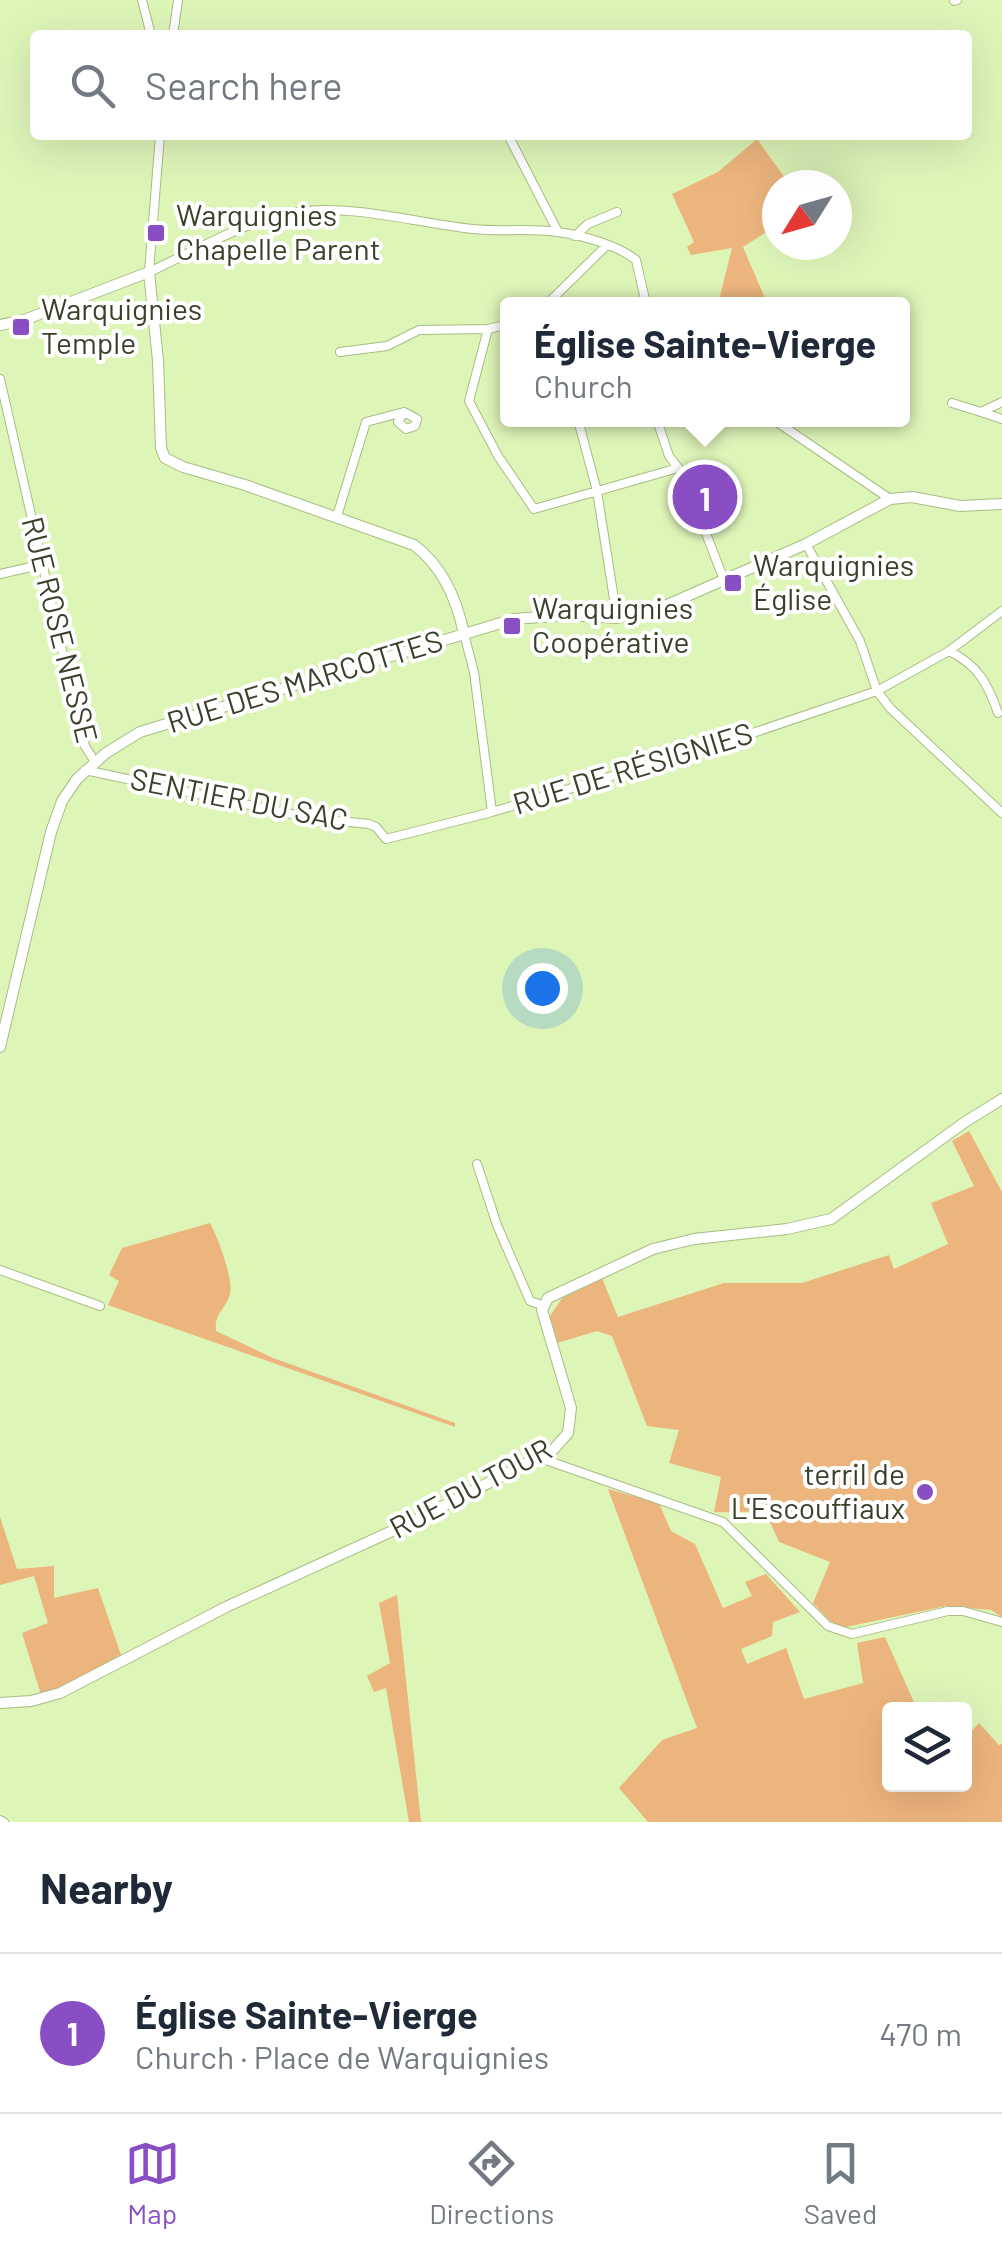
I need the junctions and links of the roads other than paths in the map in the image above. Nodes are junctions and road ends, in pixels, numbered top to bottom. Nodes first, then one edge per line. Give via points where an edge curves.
1 (142, 0) edge
2 (178, 0) edge
3 (150, 30) edge
4 (174, 30) edge
5 (160, 140) edge
6 (511, 140) edge
7 (616, 212) dead end
8 (558, 232) junction
9 (575, 236) junction
10 (606, 246) junction
11 (148, 272) junction
12 (554, 297) edge
13 (644, 297) edge
14 (0, 324) edge
15 (500, 326) edge
16 (488, 330) junction
17 (340, 352) dead end
18 (0, 379) edge
19 (1002, 402) edge
20 (952, 403) dead end
21 (404, 412) dead end
22 (981, 412) junction
23 (1002, 418) edge
24 (580, 427) edge
25 (659, 427) edge
26 (784, 427) edge
27 (678, 468) junction
28 (597, 490) junction
29 (890, 499) junction
30 (1002, 504) edge
31 (337, 516) junction
32 (806, 544) junction
33 (44, 564) junction
34 (0, 574) edge
35 (724, 580) junction
36 (1002, 610) edge
37 (617, 618) junction
38 (464, 634) junction
39 (949, 651) junction
40 (879, 690) junction
41 (998, 713) dead end
42 (90, 766) junction
43 (492, 812) junction
44 (1002, 812) edge
45 (386, 839) joint
46 (0, 1047) edge
47 (1002, 1100) edge
48 (477, 1164) dead end
49 (0, 1270) edge
50 (542, 1305) junction
51 (100, 1306) dead end
52 (540, 1458) junction
53 (1002, 1622) edge
54 (0, 1703) edge

1 - 3 street
2 - 4 street
5 - 11 street
6 - 8 street
7 - 9 street
8 - 9 street
8 - 11 street via 296,212
9 - 10 street
10 - 12 street
10 - 13 street via 636,260
11 - 14 street
11 - 31 street via 164,457
15 - 16 street
16 - 17 street via 419,330 388,346
16 - 28 street via 469,401 534,509
18 - 33 street, RUE ROSE NESSE
19 - 22 street
20 - 22 street
21 - 31 street via 366,422
22 - 23 street
24 - 28 street
25 - 27 street
26 - 29 street
27 - 28 street
27 - 35 street
28 - 37 street
29 - 30 street
29 - 32 street
31 - 38 street via 400,538 426,555 447,584
32 - 35 street
32 - 40 street
33 - 34 street
33 - 42 street, RUE ROSE NESSE
35 - 37 street
36 - 39 street
37 - 38 street via 531,616
38 - 42 street, RUE DES MARCOTTES via 140,732
38 - 43 street, RUE DES MARCOTTES
39 - 40 street, RUE DE RÉSIGNIES
39 - 41 street via 983,677
40 - 43 street, RUE DE RÉSIGNIES
40 - 44 street via 890,708
42 - 45 street, SENTIER DU SAC via 310,818 369,824
42 - 46 street via 56,816
43 - 45 street, RUE DE RÉSIGNIES
47 - 50 street via 832,1219 653,1250 566,1287
48 - 50 street via 514,1270 530,1302
49 - 51 street
50 - 52 street, RUE DU TOUR via 572,1416 564,1440
52 - 53 street via 722,1522 842,1633 948,1611
52 - 54 street, RUE DU TOUR via 60,1693

